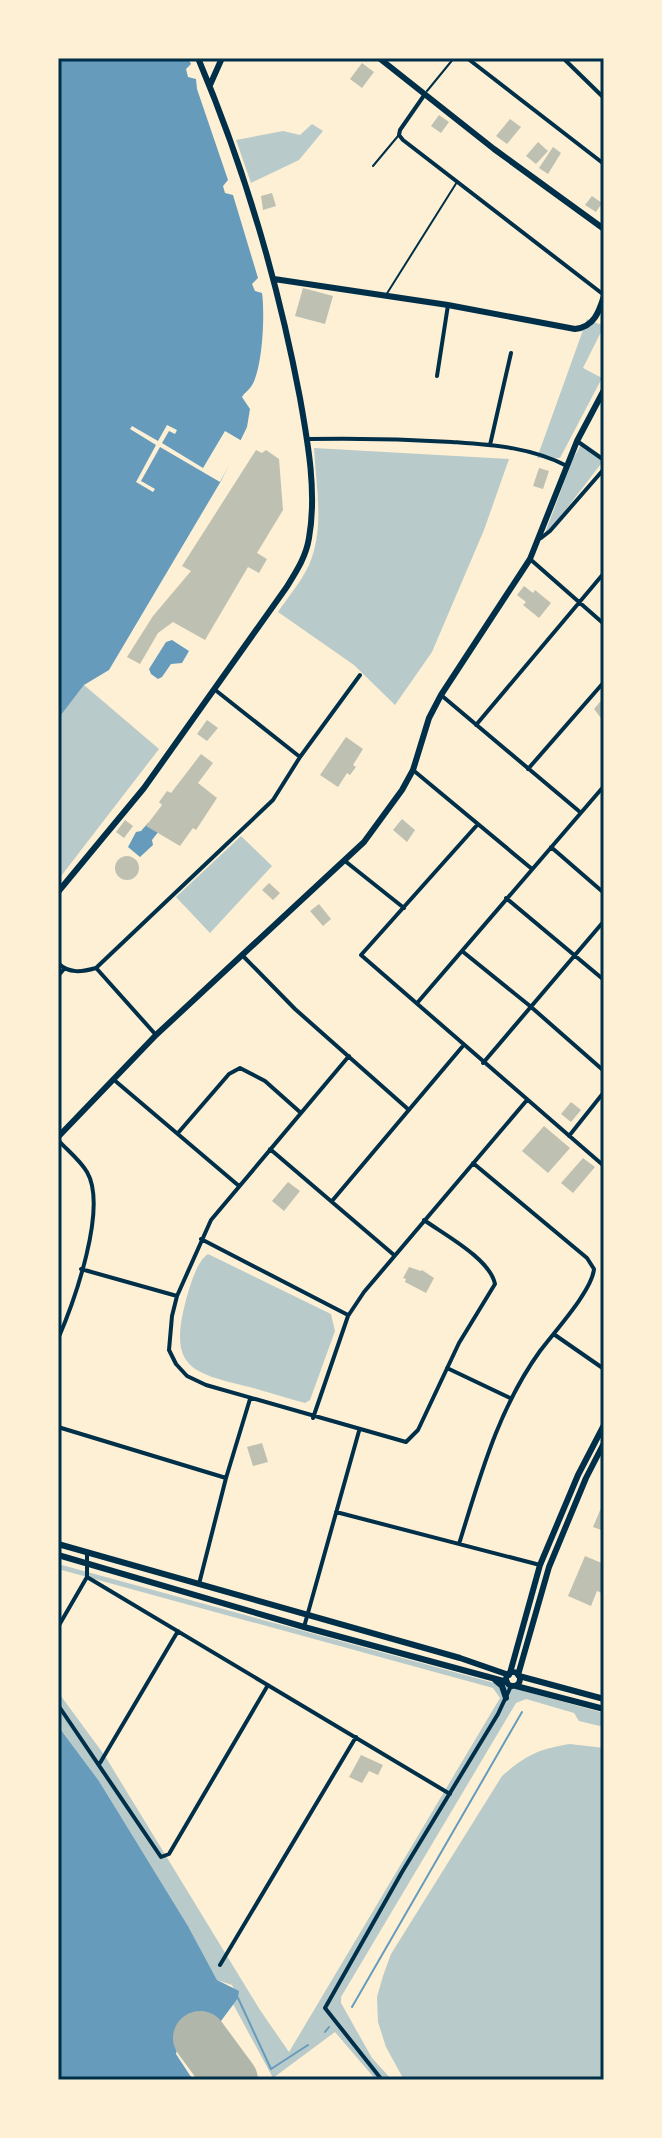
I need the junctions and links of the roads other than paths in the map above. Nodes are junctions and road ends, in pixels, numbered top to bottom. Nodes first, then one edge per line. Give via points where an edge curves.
1 (198, 58) edge
2 (222, 58) edge
3 (379, 58) edge
4 (454, 58) edge
5 (467, 58) edge
6 (563, 58) edge
7 (210, 85) junction
8 (425, 94) junction
9 (604, 98) edge
10 (399, 135) junction
11 (604, 164) edge
12 (373, 166) dead end
13 (458, 181) junction
14 (604, 229) edge
15 (274, 279) junction
16 (386, 295) junction
17 (604, 296) edge
18 (448, 305) junction
19 (511, 353) dead end
20 (437, 376) dead end
21 (604, 390) edge
22 (307, 439) junction
23 (577, 441) junction
24 (490, 445) junction
25 (604, 460) edge
26 (567, 466) junction
27 (604, 469) edge
28 (540, 538) junction
29 (530, 559) junction
30 (604, 573) edge
31 (580, 602) junction
32 (604, 624) edge
33 (360, 675) dead end
34 (604, 682) edge
35 (214, 688) junction
36 (441, 695) junction
37 (476, 725) junction
38 (300, 757) junction
39 (528, 769) junction
40 (413, 770) junction
41 (604, 786) edge
42 (596, 795) junction
43 (604, 802) edge
44 (580, 813) junction
45 (478, 824) junction
46 (551, 847) junction
47 (345, 861) junction
48 (532, 869) junction
49 (58, 892) edge
50 (604, 893) edge
51 (506, 898) junction
52 (404, 908) junction
53 (604, 921) edge
54 (462, 951) junction
55 (576, 955) junction
56 (243, 956) junction
57 (58, 963) edge
58 (96, 968) junction
59 (64, 969) junction
60 (58, 976) edge
61 (604, 980) edge
62 (417, 1002) junction
63 (530, 1006) junction
64 (156, 1035) junction
65 (463, 1046) junction
66 (349, 1056) junction
67 (483, 1063) junction
68 (604, 1071) edge
69 (113, 1079) junction
70 (604, 1092) edge
71 (527, 1100) junction
72 (409, 1110) junction
73 (301, 1113) junction
74 (178, 1133) junction
75 (569, 1136) junction
76 (58, 1138) edge
77 (270, 1149) junction
78 (473, 1163) junction
79 (604, 1166) edge
80 (239, 1186) junction
81 (332, 1201) junction
82 (424, 1220) junction
83 (201, 1239) junction
84 (394, 1255) junction
85 (81, 1269) junction
86 (177, 1296) junction
87 (348, 1316) junction
88 (555, 1335) junction
89 (58, 1339) edge
90 (447, 1368) junction
91 (604, 1369) edge
92 (250, 1399) junction
93 (511, 1399) junction
94 (313, 1418) junction
95 (604, 1425) edge
96 (58, 1427) edge
97 (359, 1431) junction
98 (604, 1443) edge
99 (226, 1478) junction
100 (336, 1512) junction
101 (558, 1533) junction
102 (58, 1544) edge
103 (459, 1544) junction
104 (87, 1553) junction
105 (58, 1555) edge
106 (86, 1563) junction
107 (540, 1565) junction
108 (87, 1577) junction
109 (199, 1584) junction
110 (308, 1616) junction
111 (58, 1627) edge
112 (304, 1627) junction
113 (178, 1631) junction
114 (492, 1678) junction
115 (513, 1679) junction
116 (268, 1685) junction
117 (506, 1698) junction
118 (604, 1699) edge
119 (58, 1705) edge
120 (604, 1709) edge
121 (356, 1737) junction
122 (99, 1764) junction
123 (450, 1794) junction
124 (220, 1965) dead end
125 (382, 2080) edge

1 - 7 main road
2 - 7 main road
3 - 8 main road
4 - 8 lane
5 - 11 street
6 - 9 street
7 - 15 main road
8 - 10 street
8 - 14 main road
10 - 12 lane
10 - 13 street
13 - 16 lane
13 - 17 street
15 - 16 main road
15 - 22 main road
16 - 18 main road
17 - 18 main road via 598,315 581,329
18 - 20 street
19 - 24 street
21 - 23 main road
22 - 24 street
22 - 35 main road via 312,519 304,555
23 - 25 street
23 - 26 main road
24 - 26 street via 516,447
26 - 28 main road
27 - 28 street
28 - 29 main road
29 - 31 street
29 - 36 main road
30 - 31 street
31 - 32 street
31 - 37 street
33 - 38 street
34 - 39 street
35 - 38 street
35 - 49 main road via 144,788
36 - 37 street
36 - 40 main road
37 - 39 street
38 - 58 street via 273,800
39 - 44 street
40 - 45 street
40 - 47 main road via 385,816
41 - 42 street
42 - 43 street
42 - 44 street
44 - 46 street
45 - 48 street
45 - 52 street
46 - 48 street
46 - 50 street
47 - 52 street
47 - 56 main road
48 - 51 street
51 - 54 street
51 - 55 street
52 - 62 street via 361,955
53 - 55 street
54 - 62 street
54 - 63 street
55 - 61 street
55 - 63 street
56 - 64 main road
56 - 66 street
57 - 59 street
58 - 59 street
58 - 64 street
59 - 60 street
62 - 65 street
63 - 67 street
63 - 68 street
64 - 69 main road
65 - 67 street
65 - 72 street
66 - 72 street
66 - 73 street
67 - 71 street
69 - 74 street
69 - 76 main road
70 - 75 street
71 - 75 street
71 - 78 street
72 - 81 street
73 - 74 street via 265,1081 240,1068
73 - 77 street
74 - 80 street
75 - 79 street
76 - 85 street via 87,1173 94,1195
77 - 80 street
77 - 81 street
78 - 82 street
78 - 88 street via 594,1269
80 - 83 street
81 - 84 street
82 - 84 street
82 - 90 street via 483,1263 495,1284
83 - 86 street
83 - 87 street
84 - 87 street
85 - 86 street
85 - 89 street
86 - 92 street via 169,1350 176,1364 206,1385
87 - 94 street
88 - 91 street
88 - 93 street
90 - 93 street
90 - 97 street via 413,1438 398,1442
92 - 94 street
92 - 99 street
93 - 103 street via 486,1456
94 - 97 street
95 - 101 main road via 578,1475
96 - 99 street
97 - 100 street
98 - 101 main road
99 - 109 street
100 - 103 street
100 - 110 street
101 - 107 main road
101 - 115 main road
102 - 104 main road
103 - 107 street
104 - 106 street
104 - 109 main road
105 - 106 main road
106 - 108 street
106 - 112 main road
107 - 115 main road
108 - 111 street
108 - 113 street
109 - 110 main road
110 - 112 street
110 - 115 main road via 493,1668
112 - 114 main road
113 - 116 street
113 - 122 street
114 - 115 main road
114 - 117 main road
115 - 117 street
115 - 118 main road
115 - 120 main road
116 - 121 street
116 - 122 street via 169,1854 161,1857
117 - 123 street
119 - 122 street
121 - 123 street
121 - 124 street
123 - 125 street via 325,2008

